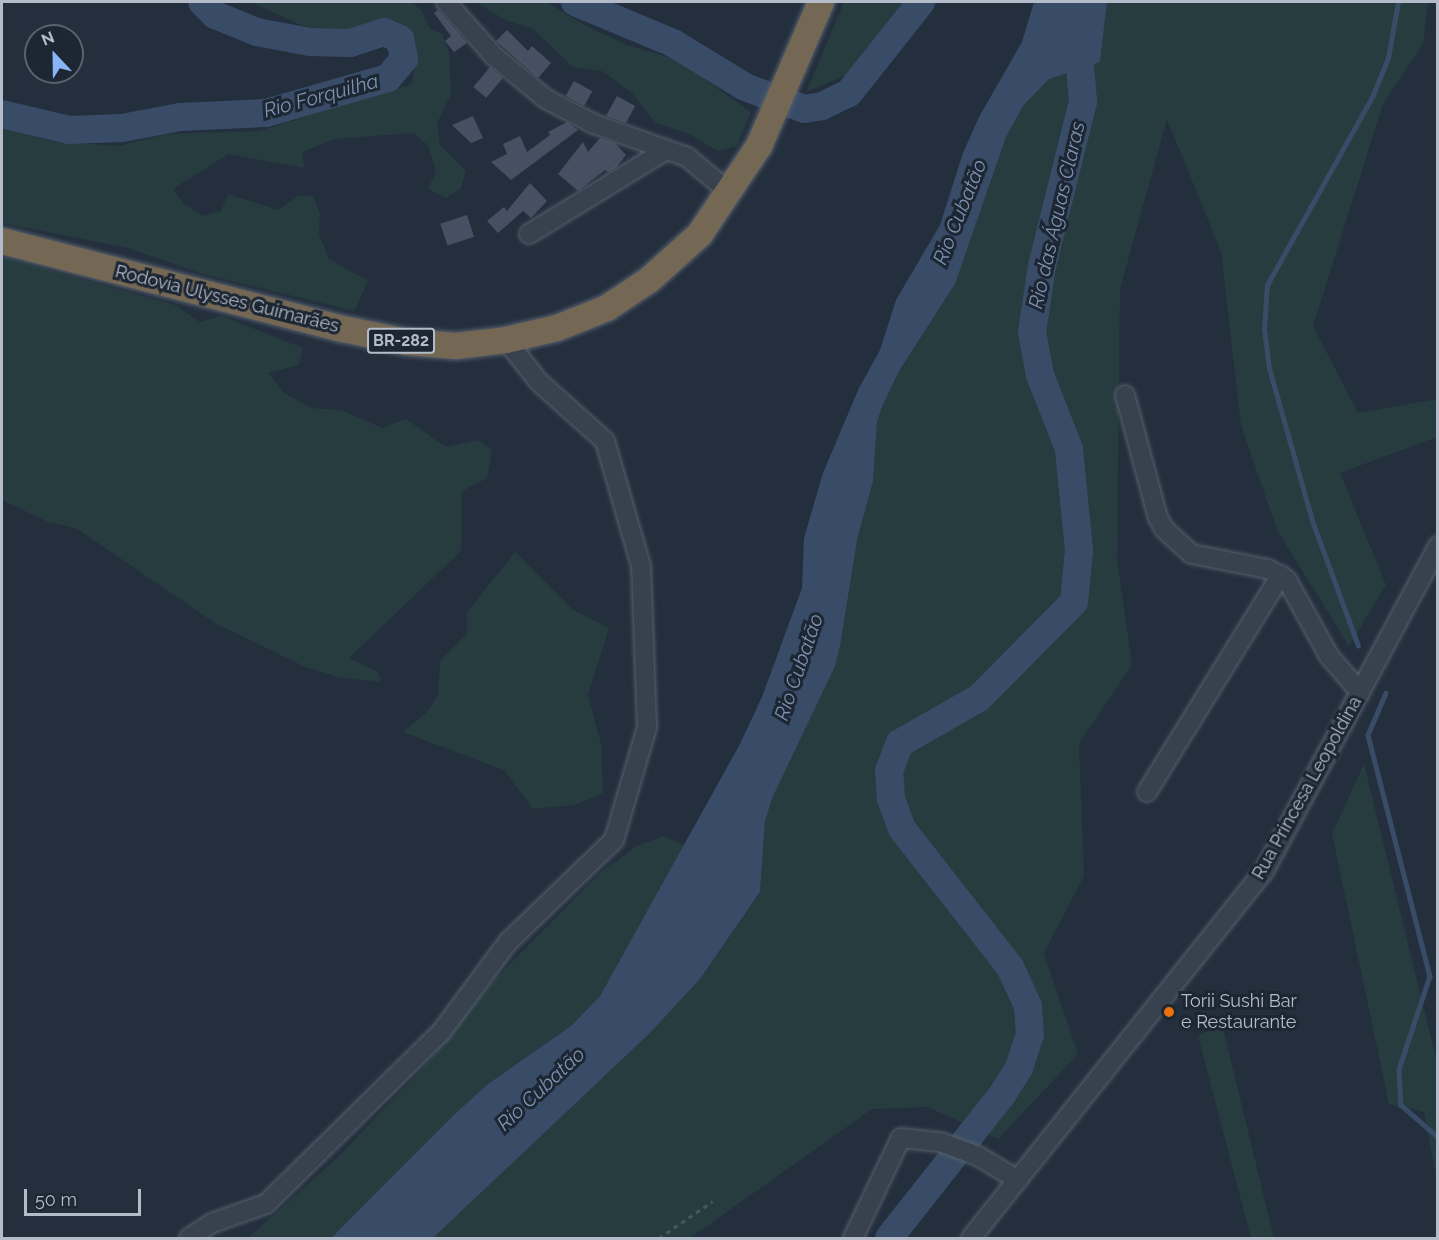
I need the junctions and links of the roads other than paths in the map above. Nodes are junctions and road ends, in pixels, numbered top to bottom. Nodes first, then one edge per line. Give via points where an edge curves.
1 (446, 2) edge
2 (821, 2) edge
3 (666, 150) junction
4 (730, 193) junction
5 (529, 234) dead end
6 (2, 241) edge
7 (506, 340) junction
8 (1125, 395) dead end
9 (1437, 546) edge
10 (1281, 575) junction
11 (1360, 692) junction
12 (1146, 792) dead end
13 (1018, 1180) junction
14 (189, 1239) edge
15 (853, 1239) edge
16 (971, 1239) edge

1 - 3 street via 494,56 546,99 594,124
2 - 4 highway, Rodovia Ulysses Guimarães / BR-282 via 775,114
3 - 4 street via 687,157
3 - 5 street
4 - 7 highway, Rodovia Ulysses Guimarães / BR-282 via 700,234 649,279 607,308 557,328
6 - 7 highway, Rodovia Ulysses Guimarães / BR-282 via 397,340 456,346
7 - 14 street via 538,382 605,441 641,566 647,727 614,840 508,942 442,1031 266,1204 212,1223
8 - 10 street via 1158,518 1165,530 1192,554 1256,566
9 - 11 street, Rua Princesa Leopoldina
10 - 11 street via 1295,589 1329,656
10 - 12 street
11 - 13 street, Rua Princesa Leopoldina via 1264,871
13 - 15 street via 978,1156 940,1142 901,1138
13 - 16 street, Rua Princesa Leopoldina

